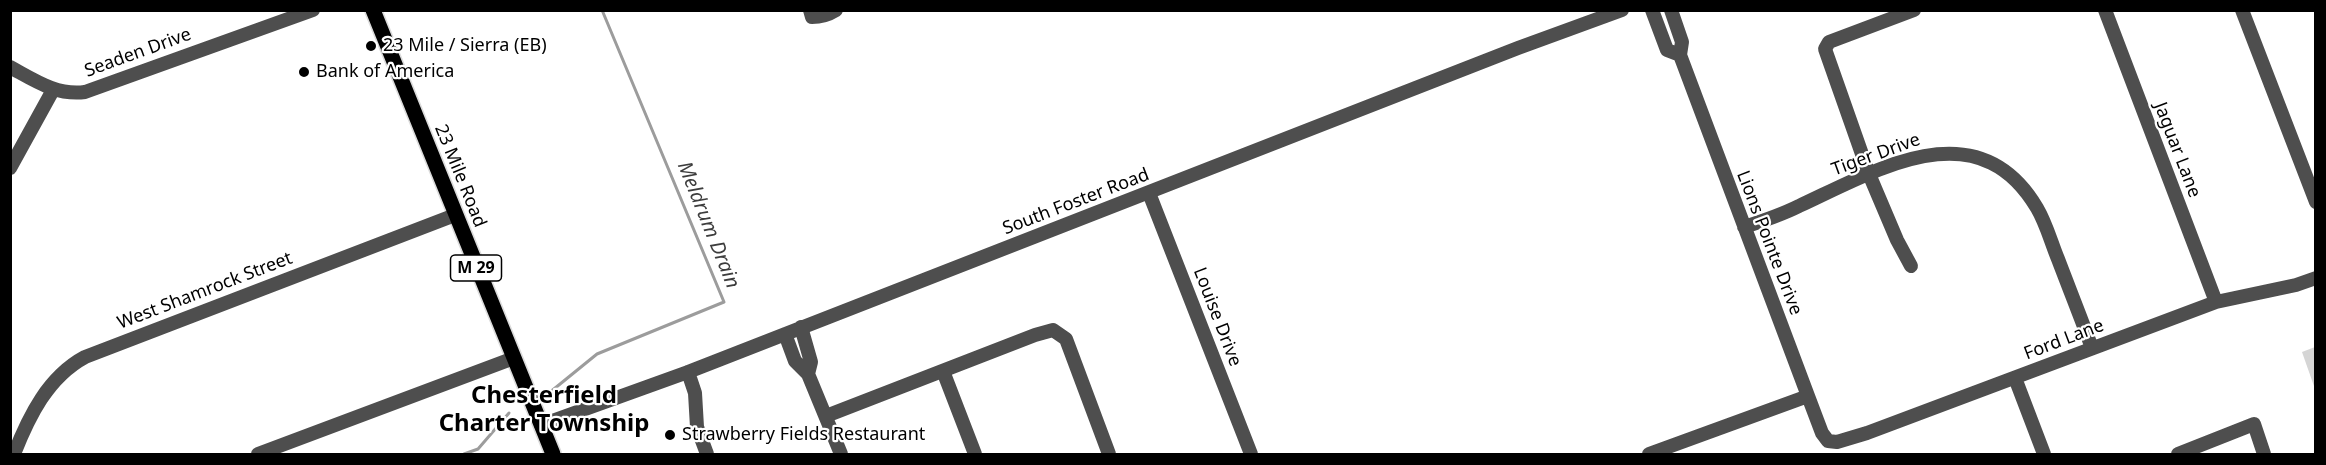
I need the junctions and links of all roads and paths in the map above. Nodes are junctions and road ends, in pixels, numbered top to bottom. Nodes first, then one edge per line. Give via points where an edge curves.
1 (313, 10) edge
2 (373, 10) edge
3 (836, 10) edge
4 (1622, 10) edge
5 (1652, 10) edge
6 (1671, 10) edge
7 (1914, 10) edge
8 (2105, 10) edge
9 (2242, 10) edge
10 (811, 14) edge
11 (1680, 55) junction
12 (10, 67) edge
13 (53, 90) junction
14 (10, 168) edge
15 (1869, 174) junction
16 (1149, 193) junction
17 (2316, 202) edge
18 (455, 215) junction
19 (1744, 227) junction
20 (1911, 266) dead end
21 (2316, 278) edge
22 (2216, 302) junction
23 (801, 327) junction
24 (785, 334) junction
25 (2092, 348) junction
26 (514, 358) junction
27 (943, 371) junction
28 (688, 372) junction
29 (808, 374) junction
30 (2015, 378) junction
31 (1808, 396) junction
32 (826, 416) junction
33 (541, 425) junction
34 (1828, 441) joint
35 (1680, 450) edge
36 (14, 454) edge
37 (258, 454) edge
38 (553, 454) edge
39 (707, 454) edge
40 (841, 454) edge
41 (975, 454) edge
42 (1108, 454) edge
43 (1251, 454) edge
44 (1649, 454) edge
45 (2044, 454) edge
46 (2178, 454) edge
47 (2264, 454) edge

1 - 13 street, Seaden Drive via 85,92
2 - 18 main road, 23 Mile Road / M 29
3 - 10 street via 827,16
4 - 16 street, South Foster Road
5 - 11 street via 1667,50
6 - 11 street via 1682,42
7 - 15 street via 1825,46
8 - 22 street, Jaguar Lane
9 - 17 street
11 - 19 street, Lions Pointe Drive
12 - 13 street, Seaden Drive
13 - 14 street
15 - 19 street, Tiger Drive
15 - 20 street
15 - 25 street, Tiger Drive via 1943,152 1977,157 2010,175 2041,215
16 - 23 street, South Foster Road
16 - 43 street, Louise Drive
18 - 26 main road, 23 Mile Road / M 29
18 - 36 street, West Shamrock Street via 74,363 58,375 43,395
19 - 31 street, Lions Pointe Drive
21 - 22 street, Ford Lane
22 - 25 street, Ford Lane
23 - 24 street, South Foster Road
23 - 29 street via 811,362
24 - 28 street, South Foster Road
24 - 29 street via 795,360
25 - 30 street, Ford Lane
26 - 33 main road, 23 Mile Road / M 29
26 - 37 street
27 - 32 street
27 - 41 street
27 - 42 street via 1035,335 1053,330 1059,333 1066,339
28 - 33 street, South Foster Road
28 - 39 street via 695,393 697,426
29 - 32 street
30 - 34 street, Ford Lane via 1859,435
30 - 45 street
31 - 34 street, Lions Pointe Drive
31 - 35 street
32 - 40 street
33 - 38 main road, 23 Mile Road / M 29
35 - 44 street
46 - 47 street via 2254,424

